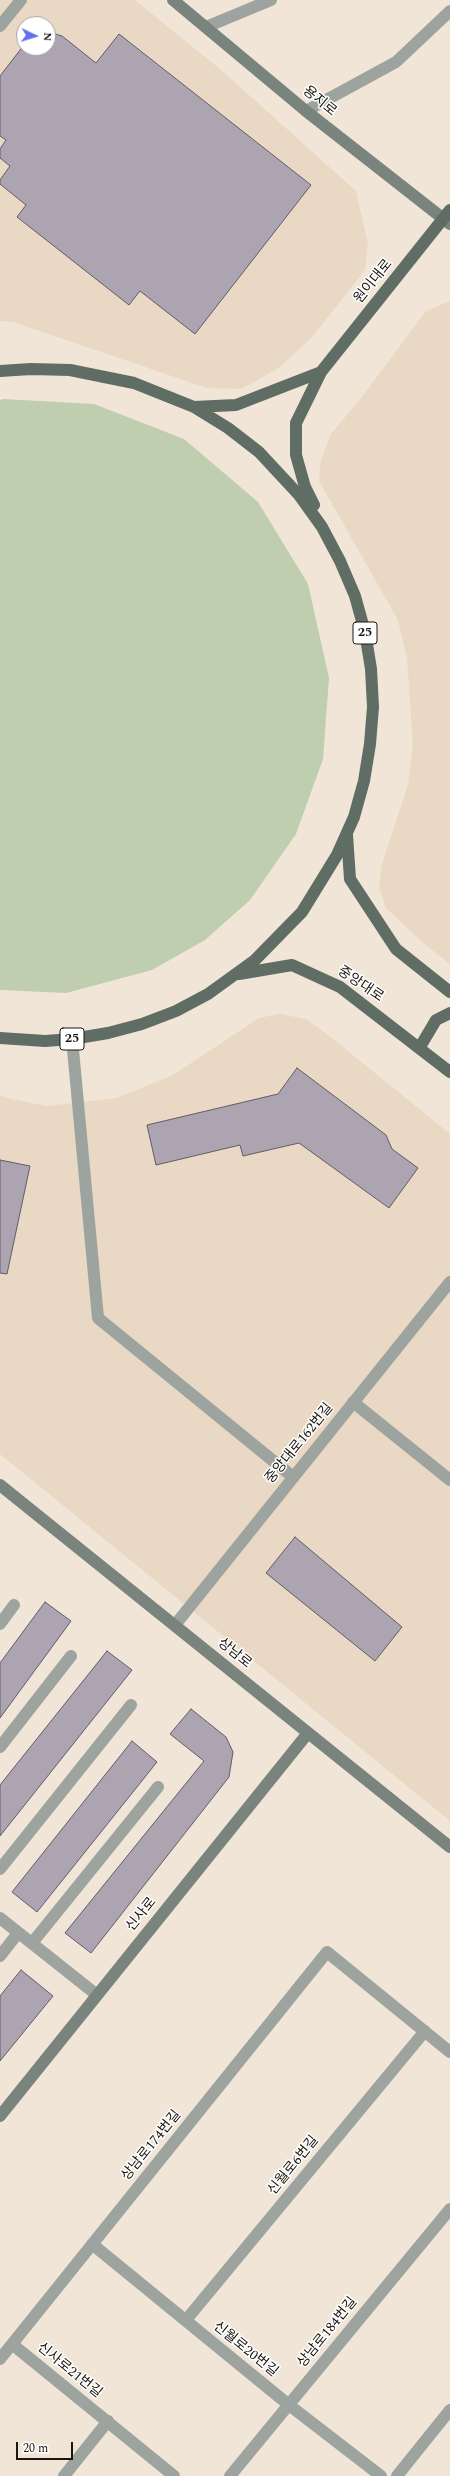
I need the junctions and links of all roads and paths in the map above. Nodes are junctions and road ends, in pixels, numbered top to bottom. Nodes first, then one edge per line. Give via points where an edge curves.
1 (21, 0) edge
2 (173, 0) edge
3 (271, 0) edge
4 (450, 11) edge
5 (0, 26) edge
6 (206, 27) junction
7 (306, 111) junction
8 (448, 218) edge
9 (0, 371) edge
10 (321, 372) junction
11 (194, 408) junction
12 (332, 544) junction
13 (347, 835) junction
14 (238, 974) junction
15 (450, 992) edge
16 (450, 1012) edge
17 (0, 1038) edge
18 (72, 1039) junction
19 (420, 1047) junction
20 (450, 1072) edge
21 (450, 1282) edge
22 (353, 1402) junction
23 (293, 1477) junction
24 (450, 1480) edge
25 (0, 1485) edge
26 (14, 1605) dead end
27 (0, 1624) edge
28 (175, 1625) junction
29 (71, 1656) dead end
30 (131, 1705) dead end
31 (308, 1733) junction
32 (0, 1747) edge
33 (158, 1786) dead end
34 (450, 1847) edge
35 (0, 1869) edge
36 (0, 1918) edge
37 (18, 1933) junction
38 (32, 1943) junction
39 (0, 1956) edge
40 (97, 1995) junction
41 (425, 2031) junction
42 (450, 2052) edge
43 (0, 2116) edge
44 (450, 2209) edge
45 (92, 2244) junction
46 (186, 2320) junction
47 (12, 2344) junction
48 (0, 2359) edge
49 (288, 2405) junction
50 (450, 2410) edge
51 (108, 2421) junction
52 (64, 2476) edge
53 (174, 2476) edge
54 (230, 2476) edge
55 (381, 2476) edge
56 (397, 2476) edge

1 - 5 street
2 - 6 main road, 용지로
3 - 6 street
4 - 7 street via 396,62
6 - 7 main road, 용지로
7 - 8 main road, 용지로
8 - 10 main road, 원이대로
9 - 11 main road, 25 via 44,369 96,374 146,387
10 - 11 main road via 236,405
10 - 12 main road, 원이대로 via 296,423 296,455 305,487
11 - 12 main road, 25 via 233,432 273,466 300,495
12 - 13 main road, 25 via 348,578 360,614 368,650 372,688 368,763
13 - 14 main road, 25 via 327,875 302,912 272,945
13 - 15 main road via 350,879 396,949
14 - 18 main road, 25 via 208,994 159,1018 108,1034
14 - 19 main road, 중앙대로 via 292,965 340,987
16 - 19 main road via 436,1020
17 - 18 main road, 25 via 45,1041
18 - 23 street via 98,1318
19 - 20 main road, 중앙대로
21 - 22 street, 중앙대로162번길
22 - 23 street, 중앙대로162번길
22 - 24 street
23 - 28 street, 중앙대로162번길
25 - 28 main road, 상남로
26 - 27 street
28 - 31 main road, 상남로
29 - 32 street
30 - 35 street
31 - 34 main road, 상남로
31 - 40 main road, 신사로
33 - 38 street
36 - 37 street
37 - 38 street
37 - 39 street
38 - 40 street
40 - 43 main road, 신사로
41 - 42 street
41 - 45 street, 상남로174번길 via 326,1952
41 - 46 street, 신월로6번길
44 - 49 street, 상남로184번길
45 - 46 street, 신월로20번길
45 - 47 street, 상남로174번길
46 - 49 street, 신월로20번길
47 - 48 street, 상남로174번길
47 - 51 street, 신사로21번길
49 - 54 street, 상남로184번길
49 - 55 street, 신월로20번길
50 - 56 street
51 - 52 street
51 - 53 street, 신사로21번길

